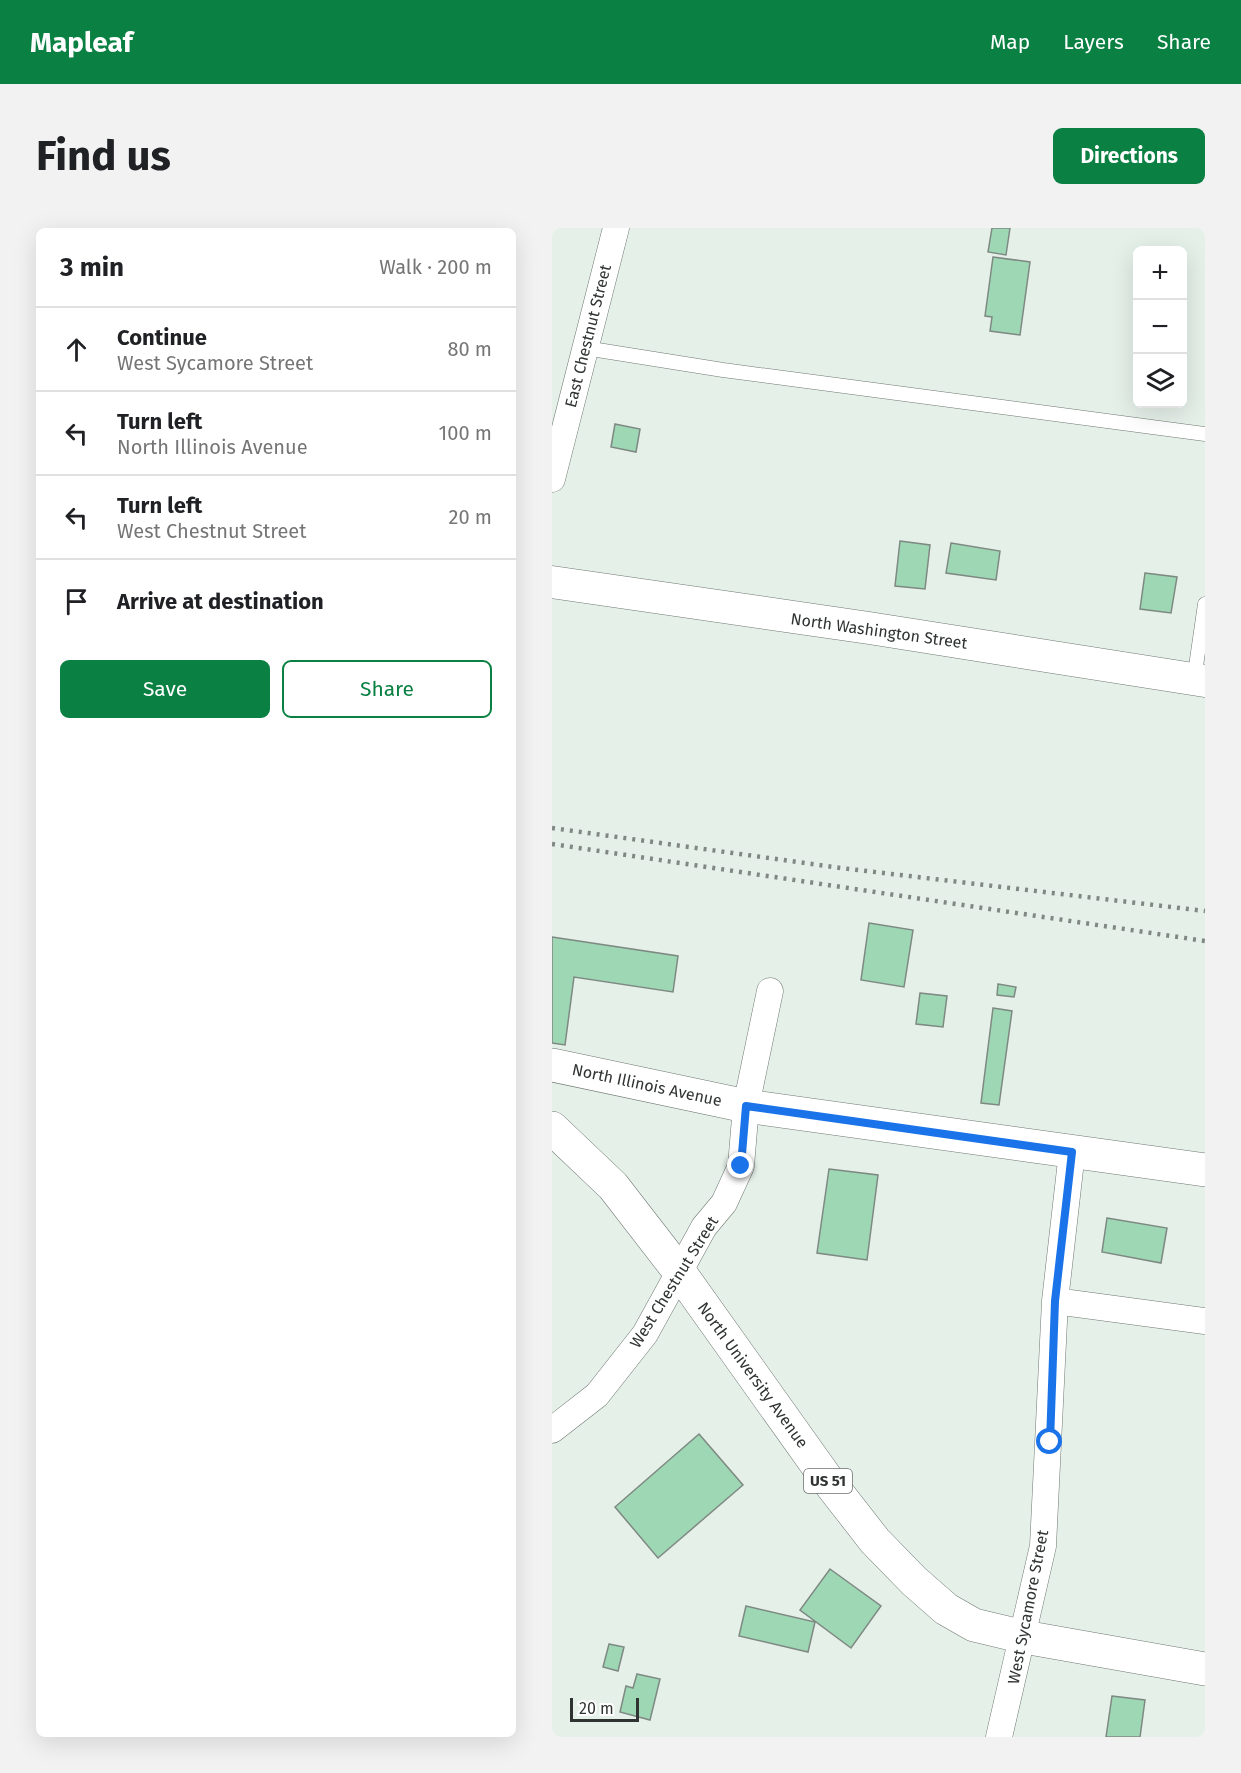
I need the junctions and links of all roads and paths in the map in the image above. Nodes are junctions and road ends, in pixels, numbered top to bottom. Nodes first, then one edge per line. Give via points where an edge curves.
1 (616, 228) edge
2 (585, 348) junction
3 (1205, 435) edge
4 (552, 479) edge
5 (552, 582) edge
6 (1205, 604) edge
7 (1199, 681) edge
8 (770, 991) dead end
9 (552, 1065) edge
10 (746, 1106) junction
11 (552, 1128) edge
12 (1072, 1152) junction
13 (1205, 1170) edge
14 (678, 1270) junction
15 (1055, 1301) junction
16 (1205, 1321) edge
17 (552, 1430) edge
18 (1024, 1637) junction
19 (1205, 1670) edge
20 (999, 1737) edge

1 - 2 street, East Chestnut Street
2 - 3 lane
2 - 4 street, East Chestnut Street
5 - 7 street, North Washington Street
6 - 7 lane
8 - 10 street, West Chestnut Street
9 - 10 main road, North Illinois Avenue
10 - 12 main road, North Illinois Avenue
10 - 14 street, West Chestnut Street via 741,1166 724,1203
11 - 14 main road, North University Avenue / US 51 via 613,1186
12 - 13 main road, North Illinois Avenue
12 - 15 street, West Sycamore Street
14 - 17 street, West Chestnut Street via 645,1334 597,1395
14 - 18 main road, North University Avenue / US 51 via 875,1540 946,1610 974,1625
15 - 16 street
15 - 18 street, West Sycamore Street via 1043,1546
18 - 19 main road, North University Avenue / US 51
18 - 20 street, West Sycamore Street

